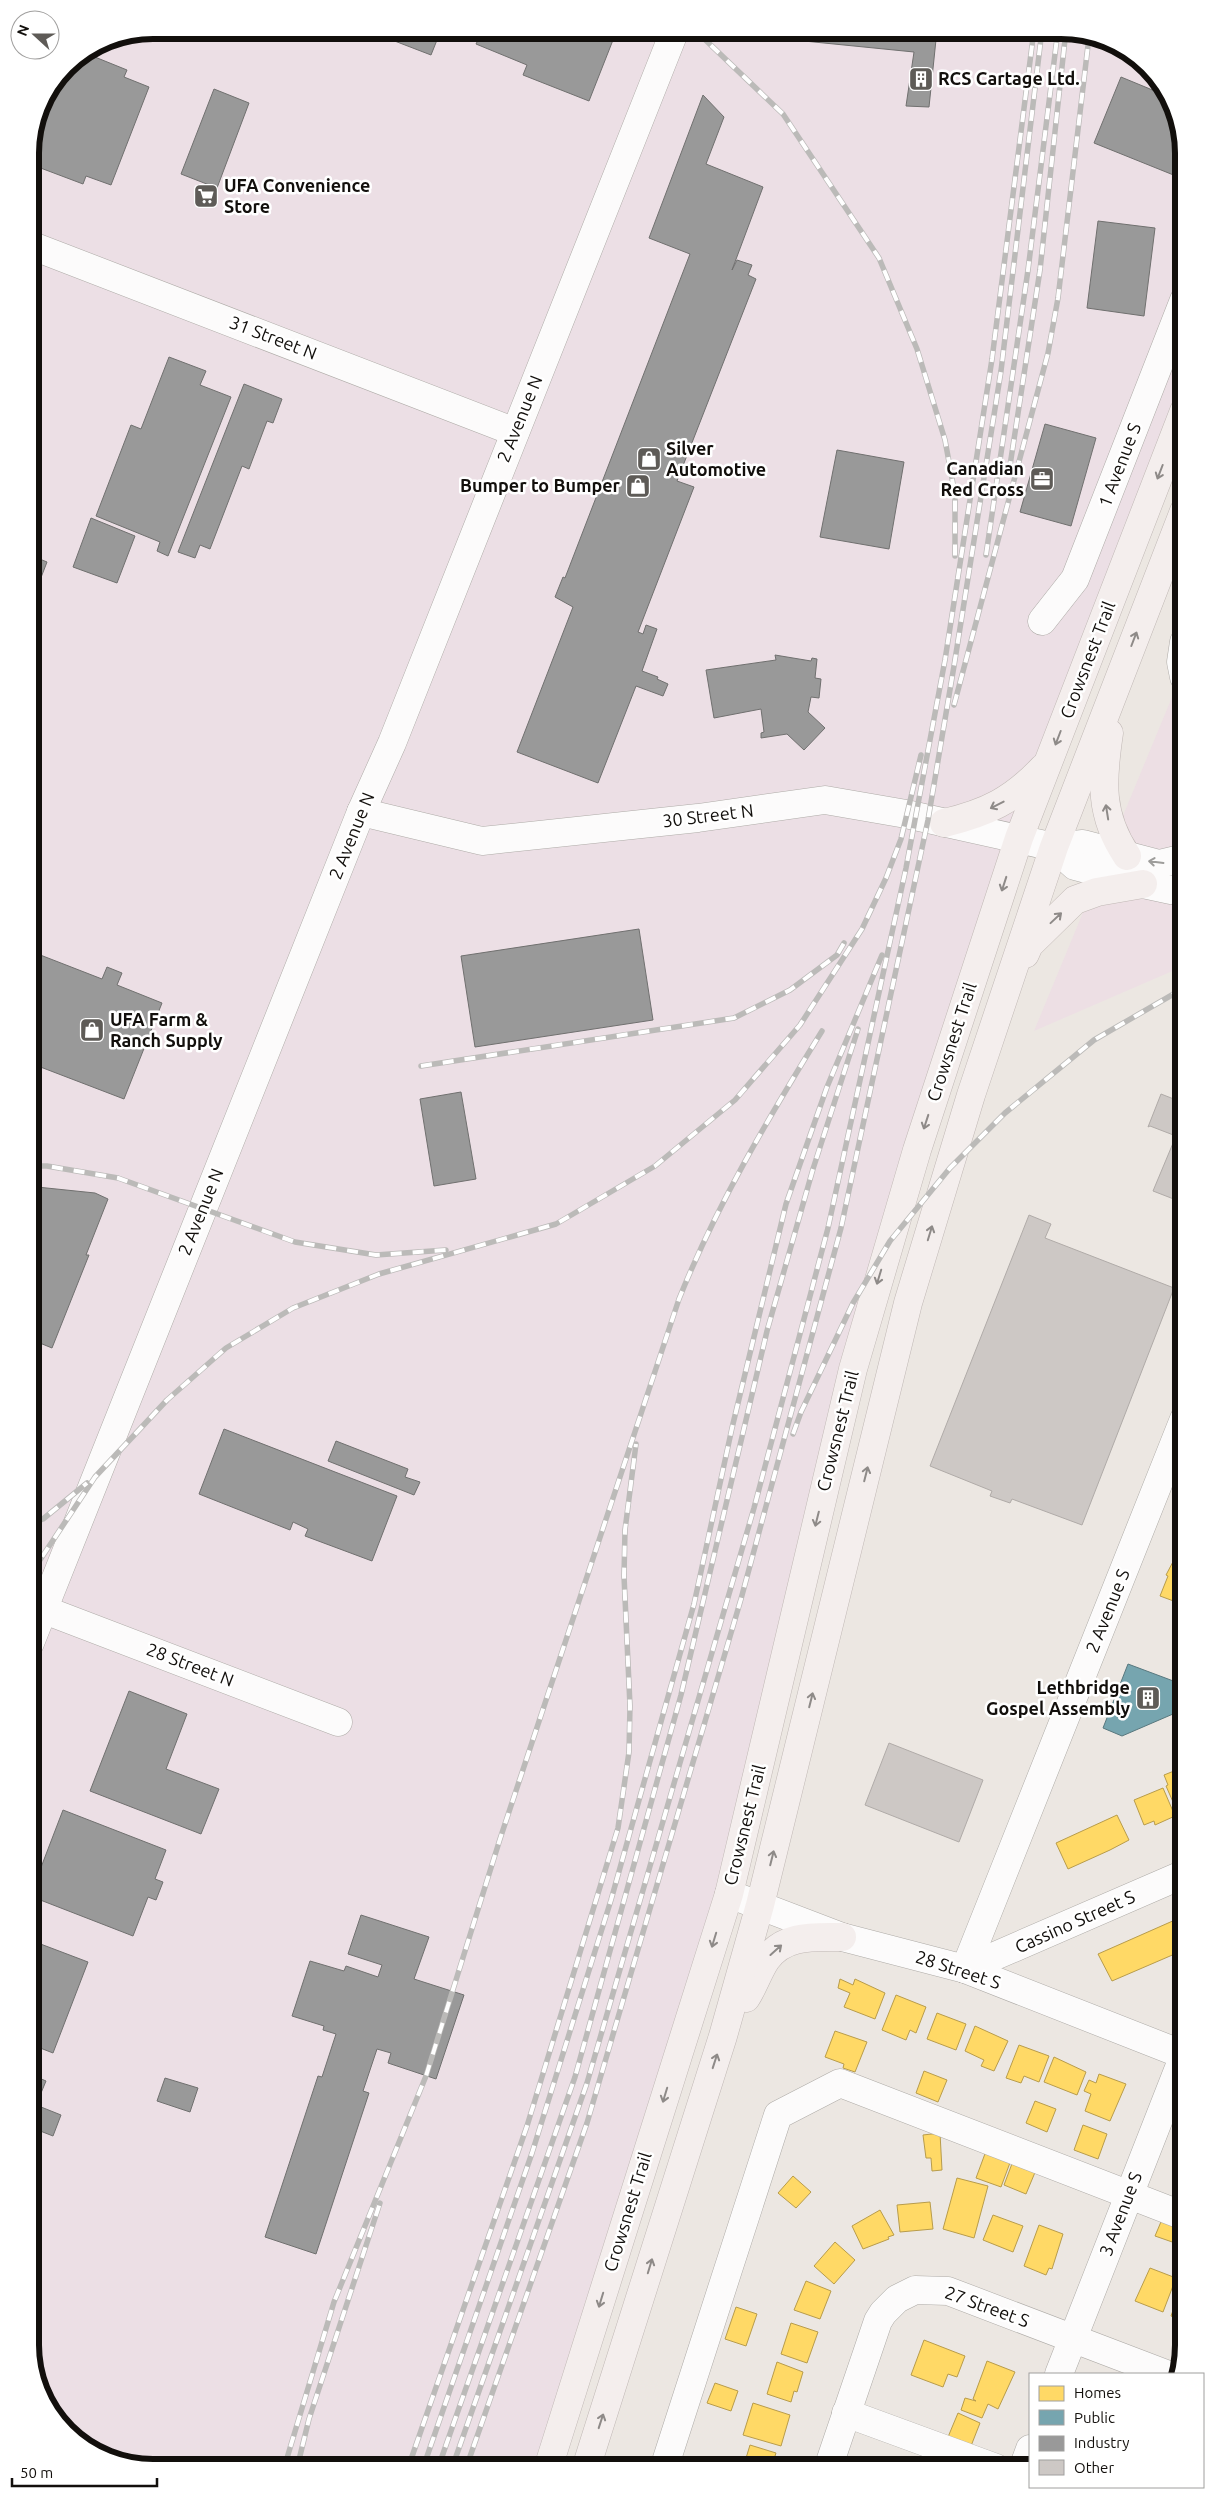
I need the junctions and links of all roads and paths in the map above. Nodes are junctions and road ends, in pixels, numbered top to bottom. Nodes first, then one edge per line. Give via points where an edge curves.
1 (671, 39) edge
2 (39, 248) edge
3 (1175, 323) edge
4 (515, 432) junction
5 (1175, 433) edge
6 (1175, 533) edge
7 (1042, 621) dead end
8 (1117, 684) junction
9 (1048, 763) junction
10 (361, 812) junction
11 (944, 823) junction
12 (1019, 838) junction
13 (1054, 847) junction
14 (1127, 856) junction
15 (1175, 860) edge
16 (1144, 884) junction
17 (1175, 889) edge
18 (1008, 986) junction
19 (1175, 1442) edge
20 (42, 1609) junction
21 (39, 1617) edge
22 (338, 1722) dead end
23 (1175, 1878) edge
24 (729, 1894) junction
25 (760, 1905) junction
26 (842, 1937) junction
27 (965, 1969) junction
28 (723, 2036) junction
29 (1175, 2051) edge
30 (1175, 2078) edge
31 (1129, 2195) junction
32 (1175, 2213) edge
33 (1072, 2338) junction
34 (1058, 2373) edge
35 (1163, 2373) edge
36 (846, 2413) junction
37 (551, 2459) edge
38 (589, 2459) edge
39 (667, 2459) edge
40 (831, 2459) edge
41 (971, 2459) edge

1 - 4 street, 2 Avenue N
2 - 4 street, 31 Street N
3 - 7 street, 1 Avenue S via 1076,579
4 - 10 street, 2 Avenue N via 392,743
5 -> 9 highway, Crowsnest Trail
8 -> 6 highway, Crowsnest Trail
8 - 13 highway, Crowsnest Trail
14 -> 8 highway via 1108,823 1105,800 1104,764
9 -> 11 highway via 1026,787 1000,804 974,816
9 - 12 highway, Crowsnest Trail
10 - 11 street, 30 Street N via 482,841 698,818 825,800
10 - 20 street, 2 Avenue N
11 - 12 street, 30 Street N
12 - 13 street, 30 Street N
12 -> 24 highway, Crowsnest Trail via 917,1150 853,1369
13 - 14 street via 1083,844
13 - 16 street via 1075,866
13 - 18 highway, Crowsnest Trail
15 -> 14 street via 1158,864
16 - 17 street
18 -> 16 highway via 1030,945 1075,900 1097,892
25 -> 18 highway, Crowsnest Trail via 908,1303
19 - 27 street, 2 Avenue S
20 - 21 street, 2 Avenue N
20 - 22 street, 28 Street N
23 - 27 street, Cassino Street S
24 - 25 street, 28 Street S
24 -> 37 highway, Crowsnest Trail
25 - 26 street, 28 Street S
25 - 28 highway, Crowsnest Trail
26 - 27 street, 28 Street S
28 -> 26 highway via 774,1950 800,1938
27 - 29 street, 28 Street S
38 -> 28 highway, Crowsnest Trail
30 - 31 street, 3 Avenue S
31 - 32 street
31 - 33 street, 3 Avenue S
31 - 39 street via 840,2083 778,2115
33 - 34 street, 3 Avenue S
33 - 35 street, 27 Street S
33 - 36 street, 27 Street S via 948,2291 926,2289 910,2292 897,2299 878,2321
36 - 40 street, 27 Street S
36 - 41 street

